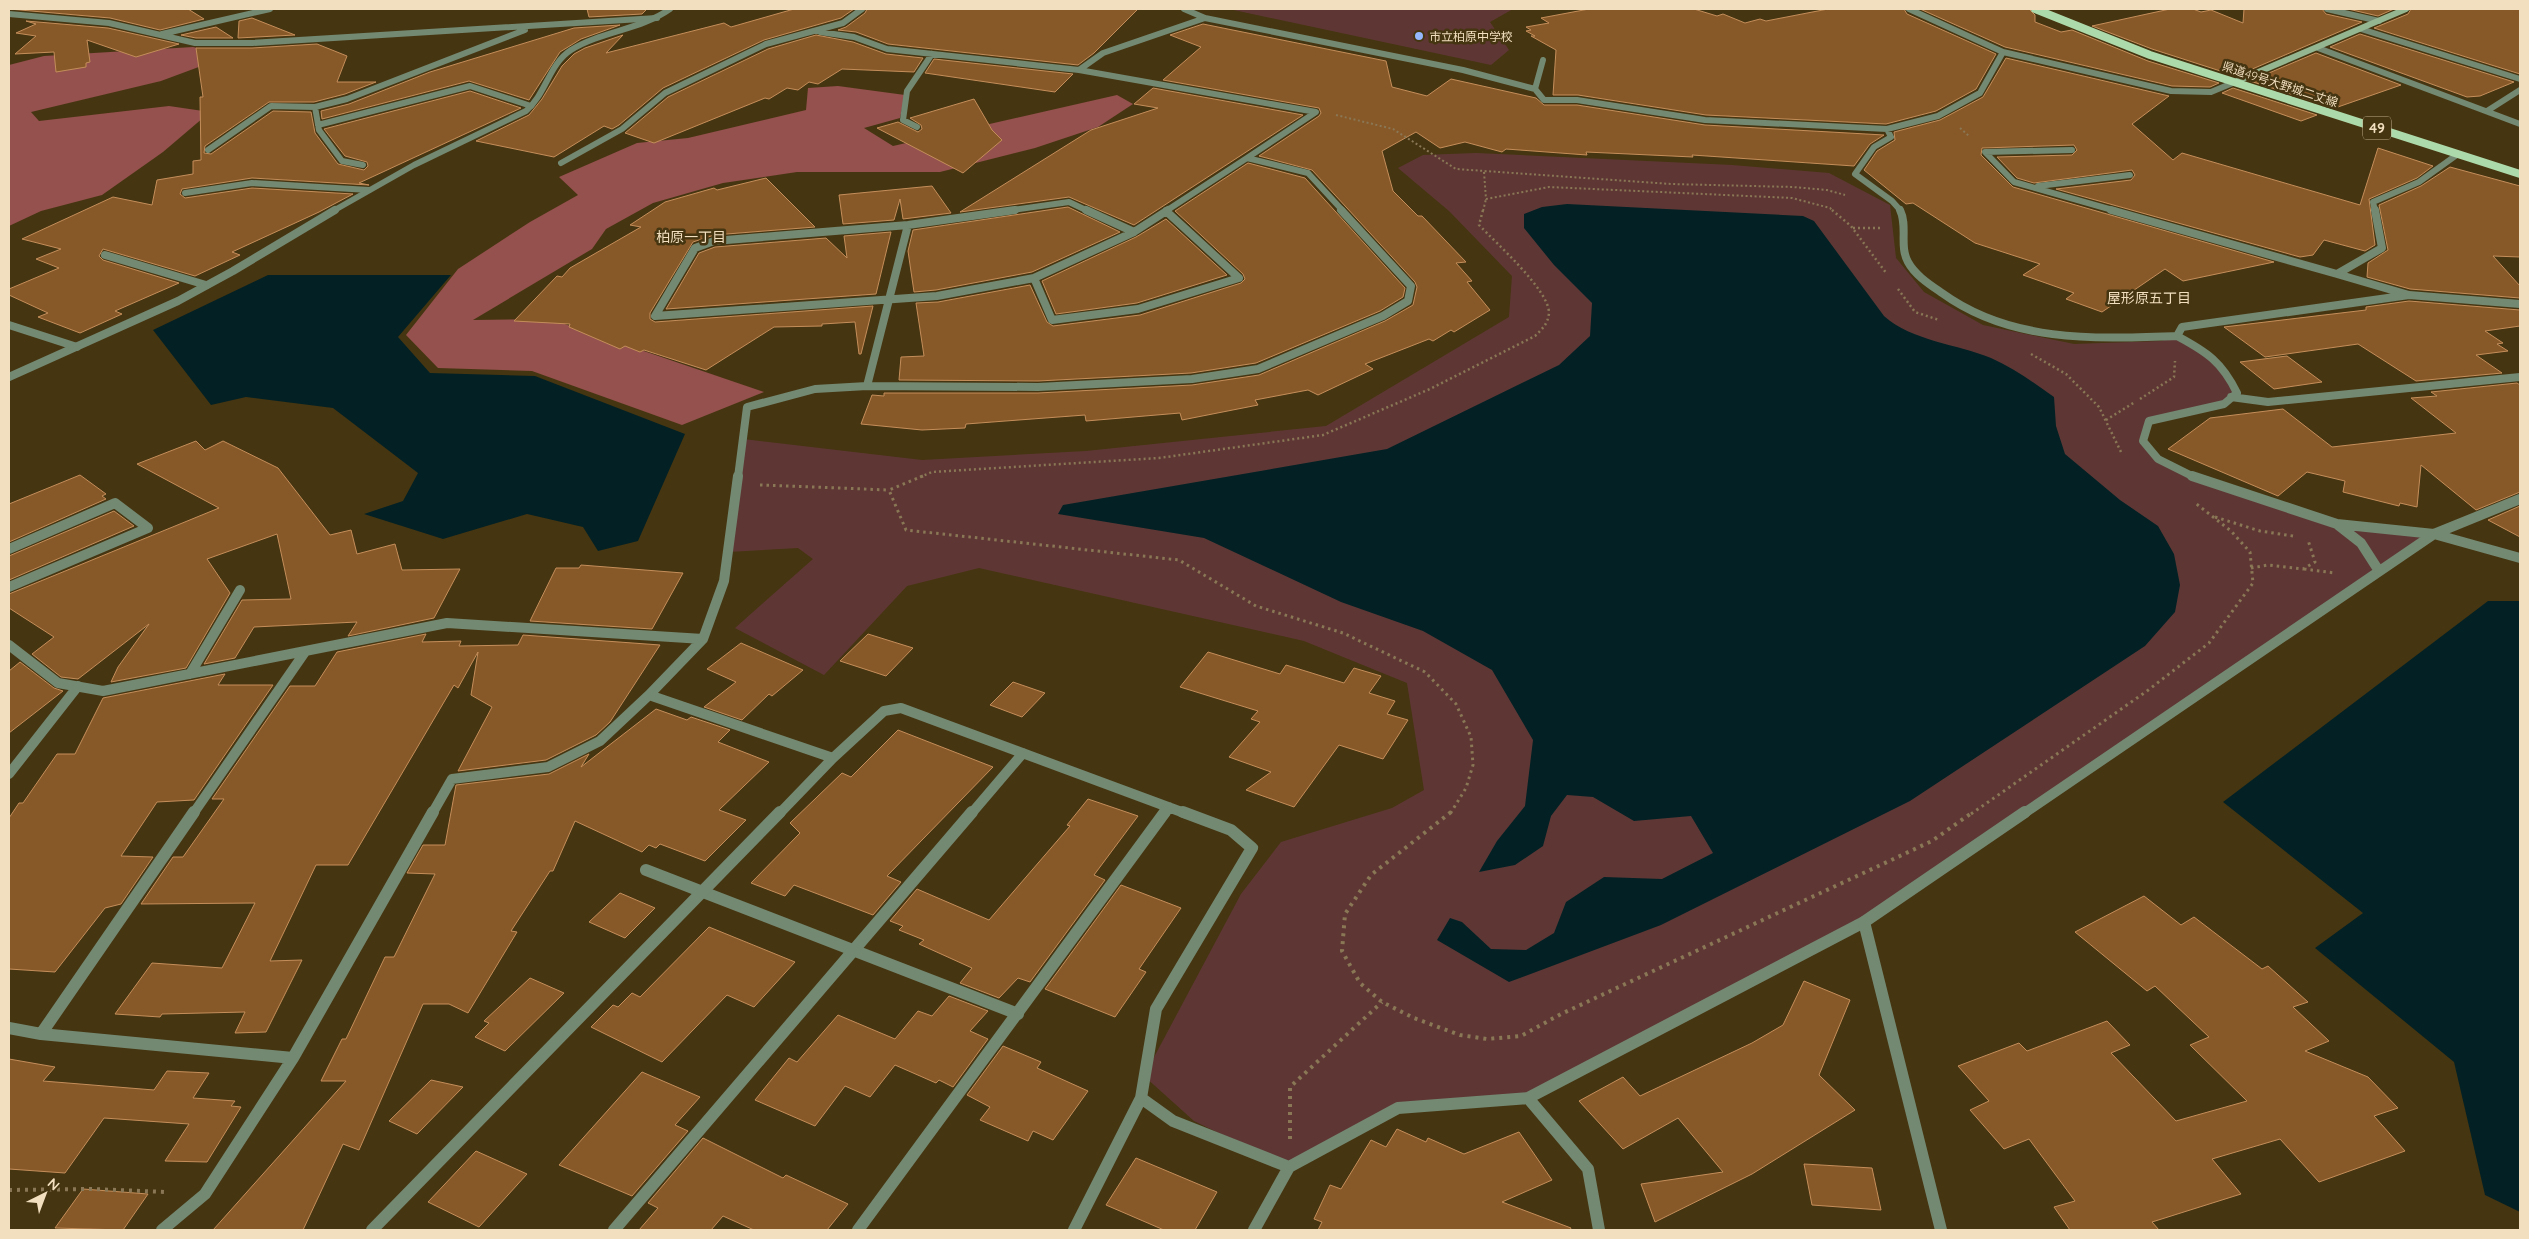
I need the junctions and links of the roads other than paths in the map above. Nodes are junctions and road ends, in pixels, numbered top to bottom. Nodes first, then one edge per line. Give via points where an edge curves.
1 (270, 9) edge
2 (670, 9) edge
3 (862, 9) edge
4 (1184, 9) edge
5 (1909, 9) edge
6 (2035, 9) edge
7 (2327, 9) edge
8 (2406, 9) edge
9 (9, 14) edge
10 (660, 18) junction
11 (1205, 18) junction
12 (2379, 21) junction
13 (536, 26) junction
14 (2361, 29) junction
15 (817, 31) junction
16 (158, 34) junction
17 (2318, 48) junction
18 (2003, 52) junction
19 (932, 54) junction
20 (1543, 60) dead end
21 (1078, 70) junction
22 (2520, 79) edge
23 (2235, 82) junction
24 (1535, 89) junction
25 (2520, 90) edge
26 (531, 106) junction
27 (315, 107) junction
28 (2487, 111) junction
29 (2520, 124) edge
30 (318, 125) junction
31 (917, 127) dead end
32 (1887, 129) junction
33 (208, 150) dead end
34 (2072, 150) dead end
35 (2458, 154) junction
36 (1247, 158) junction
37 (561, 163) dead end
38 (363, 165) dead end
39 (2520, 174) edge
40 (2130, 175) dead end
41 (2032, 187) junction
42 (369, 190) junction
43 (185, 193) dead end
44 (1166, 211) junction
45 (908, 225) junction
46 (1134, 232) junction
47 (105, 255) dead end
48 (2337, 274) junction
49 (1034, 278) junction
50 (206, 285) junction
51 (2409, 295) junction
52 (890, 299) junction
53 (2520, 304) edge
54 (9, 325) edge
55 (2177, 336) junction
56 (77, 347) junction
57 (9, 377) edge
58 (2520, 378) edge
59 (867, 386) junction
60 (2231, 398) junction
61 (2520, 499) edge
62 (2337, 524) junction
63 (2434, 534) junction
64 (9, 549) edge
65 (2520, 558) edge
66 (2379, 571) junction
67 (9, 587) edge
68 (240, 590) dead end
69 (703, 639) junction
70 (9, 645) edge
71 (305, 652) junction
72 (190, 674) junction
73 (78, 686) junction
74 (649, 695) junction
75 (1023, 753) junction
76 (834, 758) junction
77 (9, 774) edge
78 (1169, 807) junction
79 (646, 870) dead end
80 (701, 893) junction
81 (1864, 922) junction
82 (854, 951) junction
83 (1018, 1014) junction
84 (9, 1028) edge
85 (41, 1034) junction
86 (293, 1058) junction
87 (1141, 1098) junction
88 (1528, 1098) junction
89 (1290, 1167) junction
90 (162, 1230) edge
91 (372, 1230) edge
92 (614, 1230) edge
93 (858, 1230) edge
94 (1074, 1230) edge
95 (1254, 1230) edge
96 (1599, 1230) edge
97 (1941, 1230) edge

1 - 16 street
2 - 10 street
3 - 15 street via 843,22
4 - 11 street
5 - 18 street
6 - 23 main road, 県道49号大野城二丈線 / 49 via 2150,55
7 - 12 street
8 - 12 main road
9 - 16 street via 109,23
10 - 13 street
10 - 26 street via 571,51 556,63
11 - 21 street via 1103,53
11 - 24 street via 1463,70
12 - 14 main road
13 - 16 street via 252,43 195,43
13 - 27 street via 347,99
14 - 17 main road
14 - 22 street
15 - 19 street via 854,37 887,50
15 - 37 street via 766,44 665,93 622,129
17 - 23 main road
17 - 28 street
18 - 23 street via 2171,91 2211,92
18 - 32 street via 1980,93 1938,116
19 - 21 street
19 - 31 street via 907,91 903,120
20 - 24 street
21 - 36 street via 1316,112
23 - 35 main road, 県道49号大野城二丈線 / 49
24 - 32 street via 1544,100 1578,100 1705,120
25 - 28 street
26 - 30 street via 470,86
26 - 42 street via 485,133 437,152
27 - 30 street
27 - 33 street via 271,106
28 - 29 street
30 - 38 street via 342,161
32 - 55 street via 1891,137 1874,147 1855,174 1900,209 1902,247 1910,266 1926,282 1963,308 1992,322 2022,330 2092,339
34 - 41 street via 1985,152 2014,182
35 - 39 main road, 県道49号大野城二丈線 / 49
35 - 48 street via 2419,182 2374,202 2382,248
36 - 44 street
36 - 59 street via 1308,173 1411,286 1408,301 1383,316 1258,369 1192,379 1038,387
40 - 41 street
41 - 48 street
42 - 43 street via 252,183
42 - 50 street
44 - 46 street
44 - 49 street via 1239,278 1138,309 1052,320
45 - 46 street via 1069,202
45 - 52 street
45 - 52 street via 714,241 695,248 656,316
46 - 49 street
47 - 50 street
48 - 51 street
49 - 52 street via 937,296
50 - 56 street
51 - 53 street
51 - 55 street via 2182,327
52 - 59 street
54 - 56 street
55 - 60 street via 2212,354 2228,372 2237,393
56 - 57 street
58 - 60 street via 2268,402
59 - 69 street via 815,389 747,407 724,581
60 - 62 street via 2224,404 2149,421 2143,441 2158,459 2202,481
61 - 63 street
62 - 63 street
62 - 66 street via 2361,543
63 - 65 street
63 - 66 street
64 - 67 street via 116,503 148,528
66 - 81 street
68 - 72 street
69 - 71 street via 447,623
69 - 74 street
70 - 73 street via 58,683
71 - 72 street
71 - 85 street
72 - 73 street via 103,691
73 - 77 street
74 - 76 street
74 - 86 street via 600,741 548,767 452,779
75 - 76 street via 902,708 884,711
75 - 78 street
75 - 82 street
76 - 80 street
78 - 83 street
78 - 87 street via 1231,830 1252,848 1156,1009
79 - 80 street
80 - 82 street
80 - 91 street
81 - 88 street
81 - 97 street
82 - 83 street
82 - 92 street
83 - 93 street
84 - 85 street
85 - 86 street
86 - 90 street via 205,1194
87 - 89 street via 1173,1121
87 - 94 street
88 - 89 street via 1398,1108
88 - 96 street via 1588,1170
89 - 95 street

